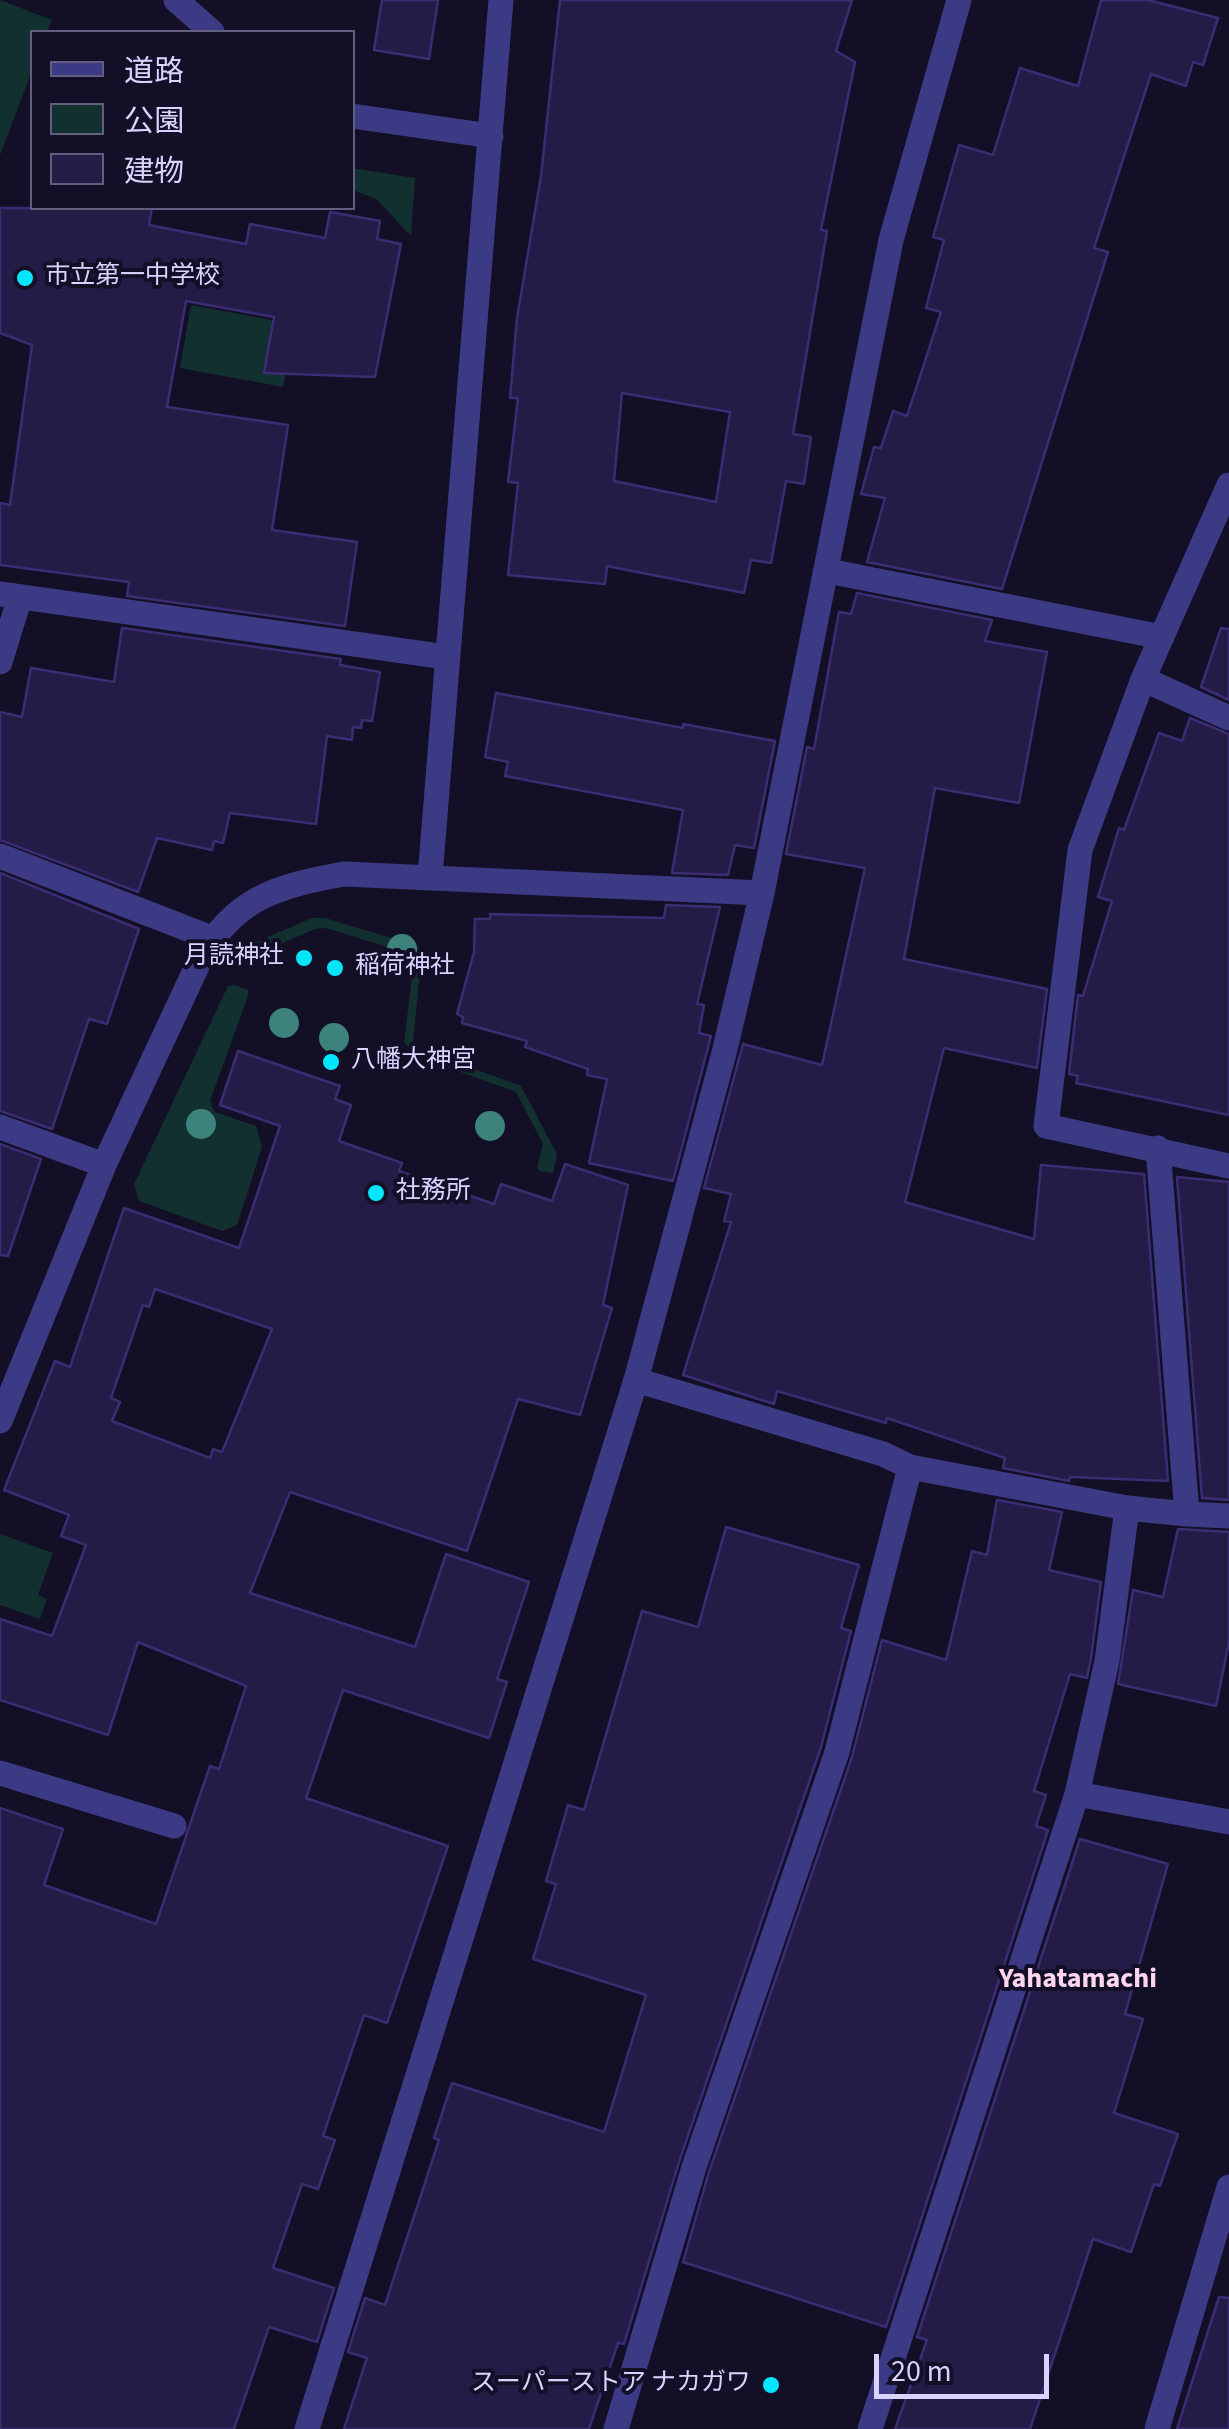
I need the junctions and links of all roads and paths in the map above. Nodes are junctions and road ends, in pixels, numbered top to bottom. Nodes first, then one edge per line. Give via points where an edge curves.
1 (176, 0) edge
2 (501, 0) edge
3 (959, 0) edge
4 (210, 30) edge
5 (355, 116) edge
6 (491, 136) junction
7 (1229, 486) edge
8 (828, 571) junction
9 (10, 596) edge
10 (1162, 637) junction
11 (446, 657) junction
12 (0, 662) edge
13 (1142, 679) junction
14 (1229, 718) edge
15 (0, 856) edge
16 (430, 877) junction
17 (762, 894) junction
18 (211, 938) junction
19 (0, 1127) edge
20 (1158, 1148) junction
21 (104, 1166) junction
22 (1229, 1166) edge
23 (636, 1380) junction
24 (0, 1421) edge
25 (910, 1466) junction
26 (1127, 1508) junction
27 (1188, 1514) junction
28 (1229, 1516) edge
29 (0, 1774) edge
30 (1077, 1794) junction
31 (1229, 1822) edge
32 (174, 1826) dead end
33 (1229, 2187) edge
34 (306, 2429) edge
35 (616, 2429) edge
36 (870, 2429) edge
37 (1157, 2429) edge

1 - 4 street
2 - 6 street
3 - 8 street via 891,240
5 - 6 street
6 - 11 street
7 - 10 street
8 - 10 street
8 - 17 street
9 - 11 street
9 - 12 street
10 - 13 street
11 - 16 street
13 - 14 street
13 - 20 street via 1080,850 1046,1126
15 - 18 street
16 - 17 street
16 - 18 street via 344,874 305,881 237,910
17 - 23 street
18 - 21 street
19 - 21 street
20 - 22 street
20 - 27 street
21 - 24 street
23 - 25 street
23 - 34 street
25 - 26 street
25 - 35 street via 837,1752 694,2167
26 - 27 street
26 - 30 street via 1107,1661
27 - 28 street
29 - 32 street
30 - 31 street
30 - 36 street
33 - 37 street

